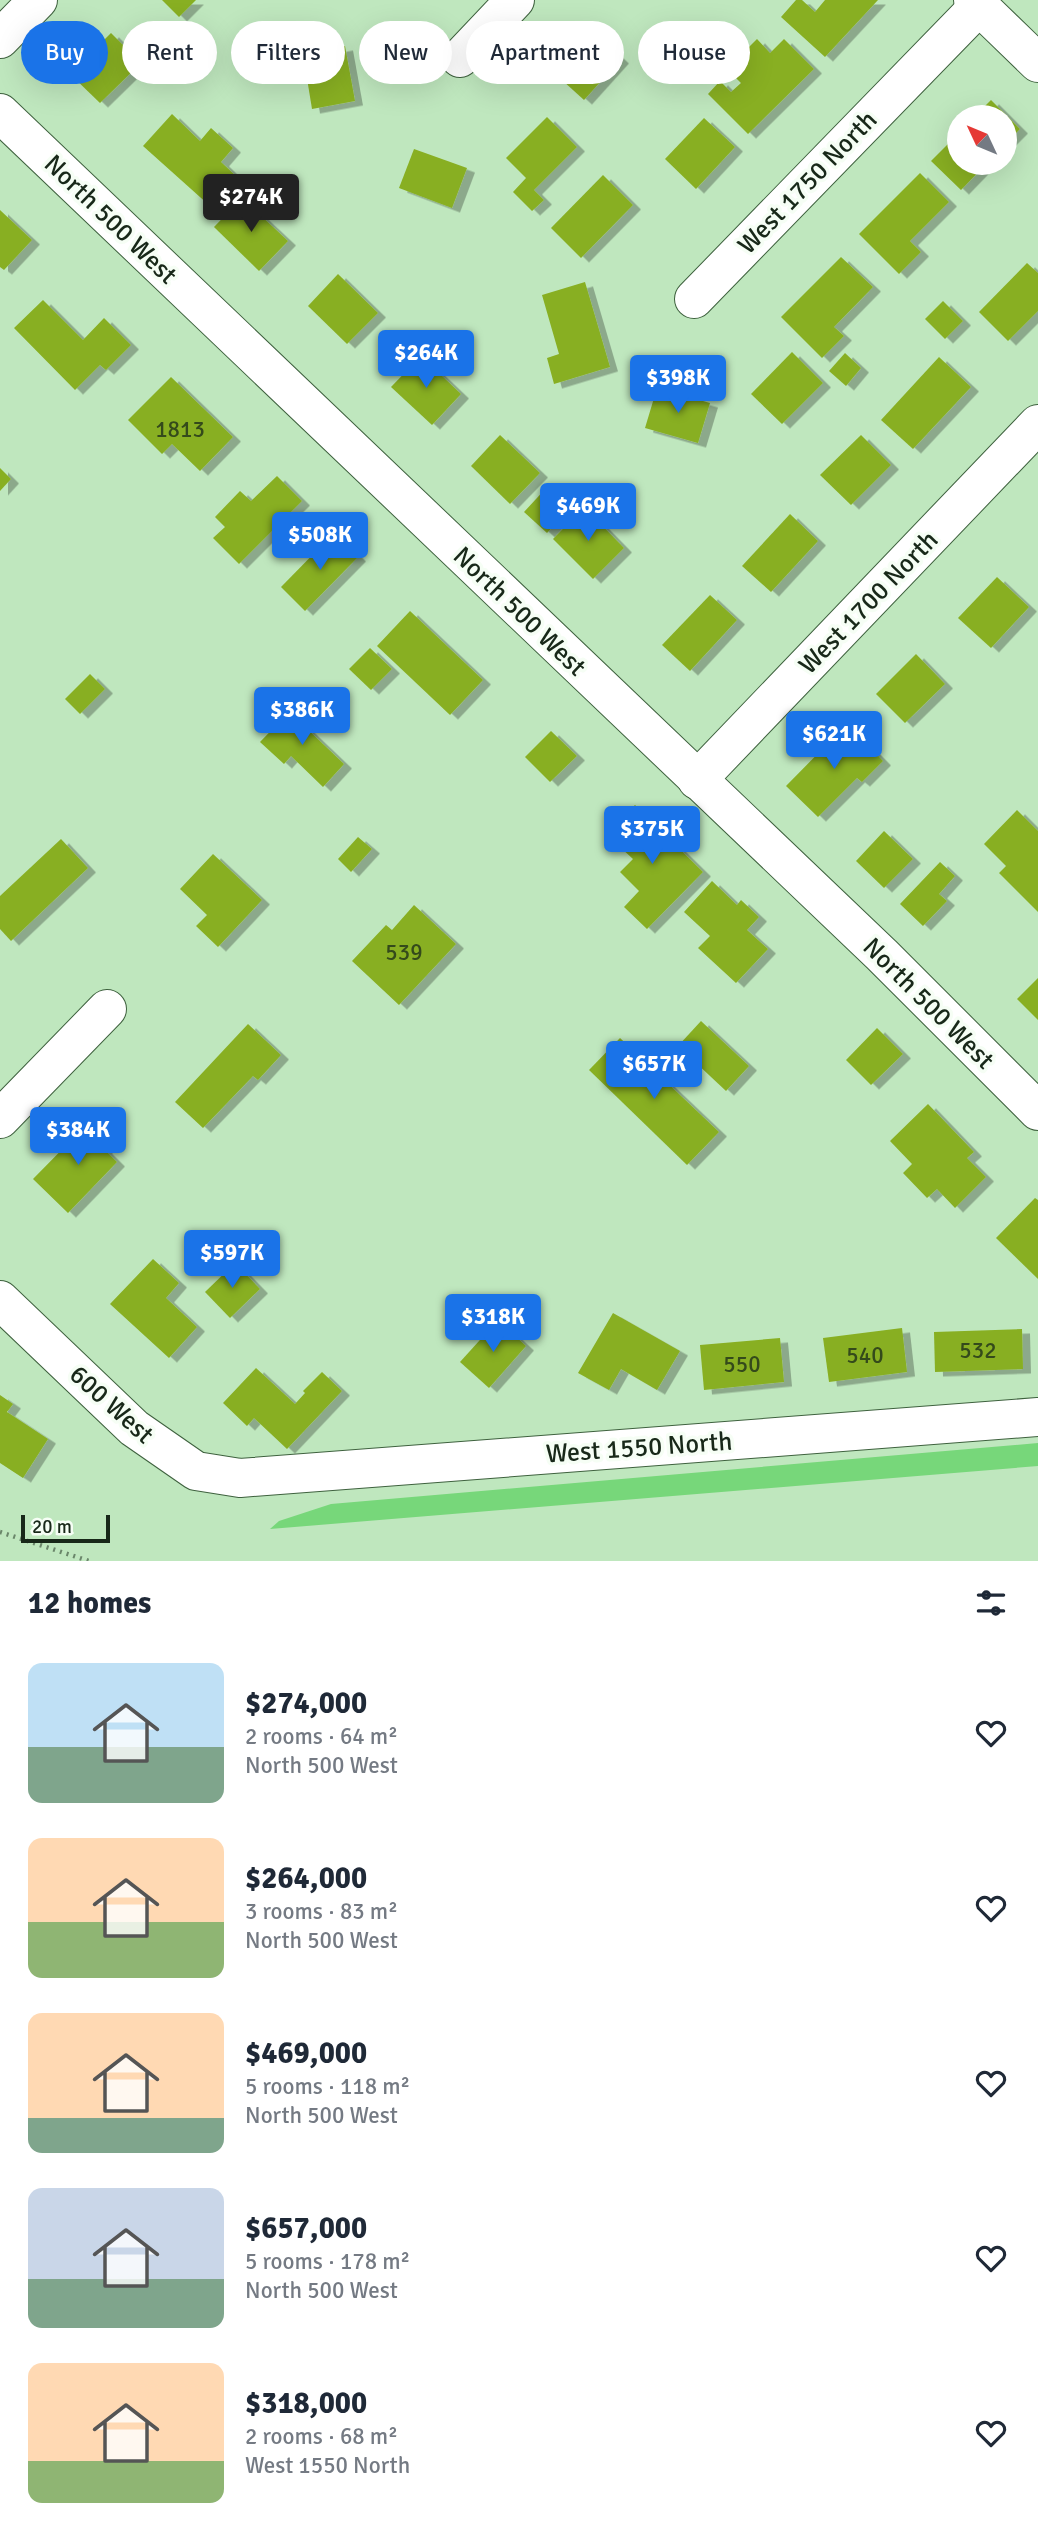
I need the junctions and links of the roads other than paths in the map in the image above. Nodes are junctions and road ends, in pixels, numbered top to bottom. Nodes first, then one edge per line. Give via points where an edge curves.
1 (38, 0) edge
2 (515, 0) edge
3 (976, 3) edge
4 (0, 38) edge
5 (460, 58) dead end
6 (1038, 62) edge
7 (0, 113) edge
8 (694, 299) dead end
9 (1038, 424) edge
10 (697, 780) junction
11 (107, 1009) dead end
12 (1038, 1111) edge
13 (0, 1119) edge
14 (0, 1300) edge
15 (1038, 1416) edge
16 (240, 1478) joint

1 - 4 street
2 - 5 street
3 - 6 street
3 - 8 street, West 1750 North
7 - 10 street, North 500 West
9 - 10 street, West 1700 North
10 - 12 street, North 500 West
11 - 13 street
14 - 16 street, 600 West via 134,1428 196,1471
15 - 16 street, West 1550 North

